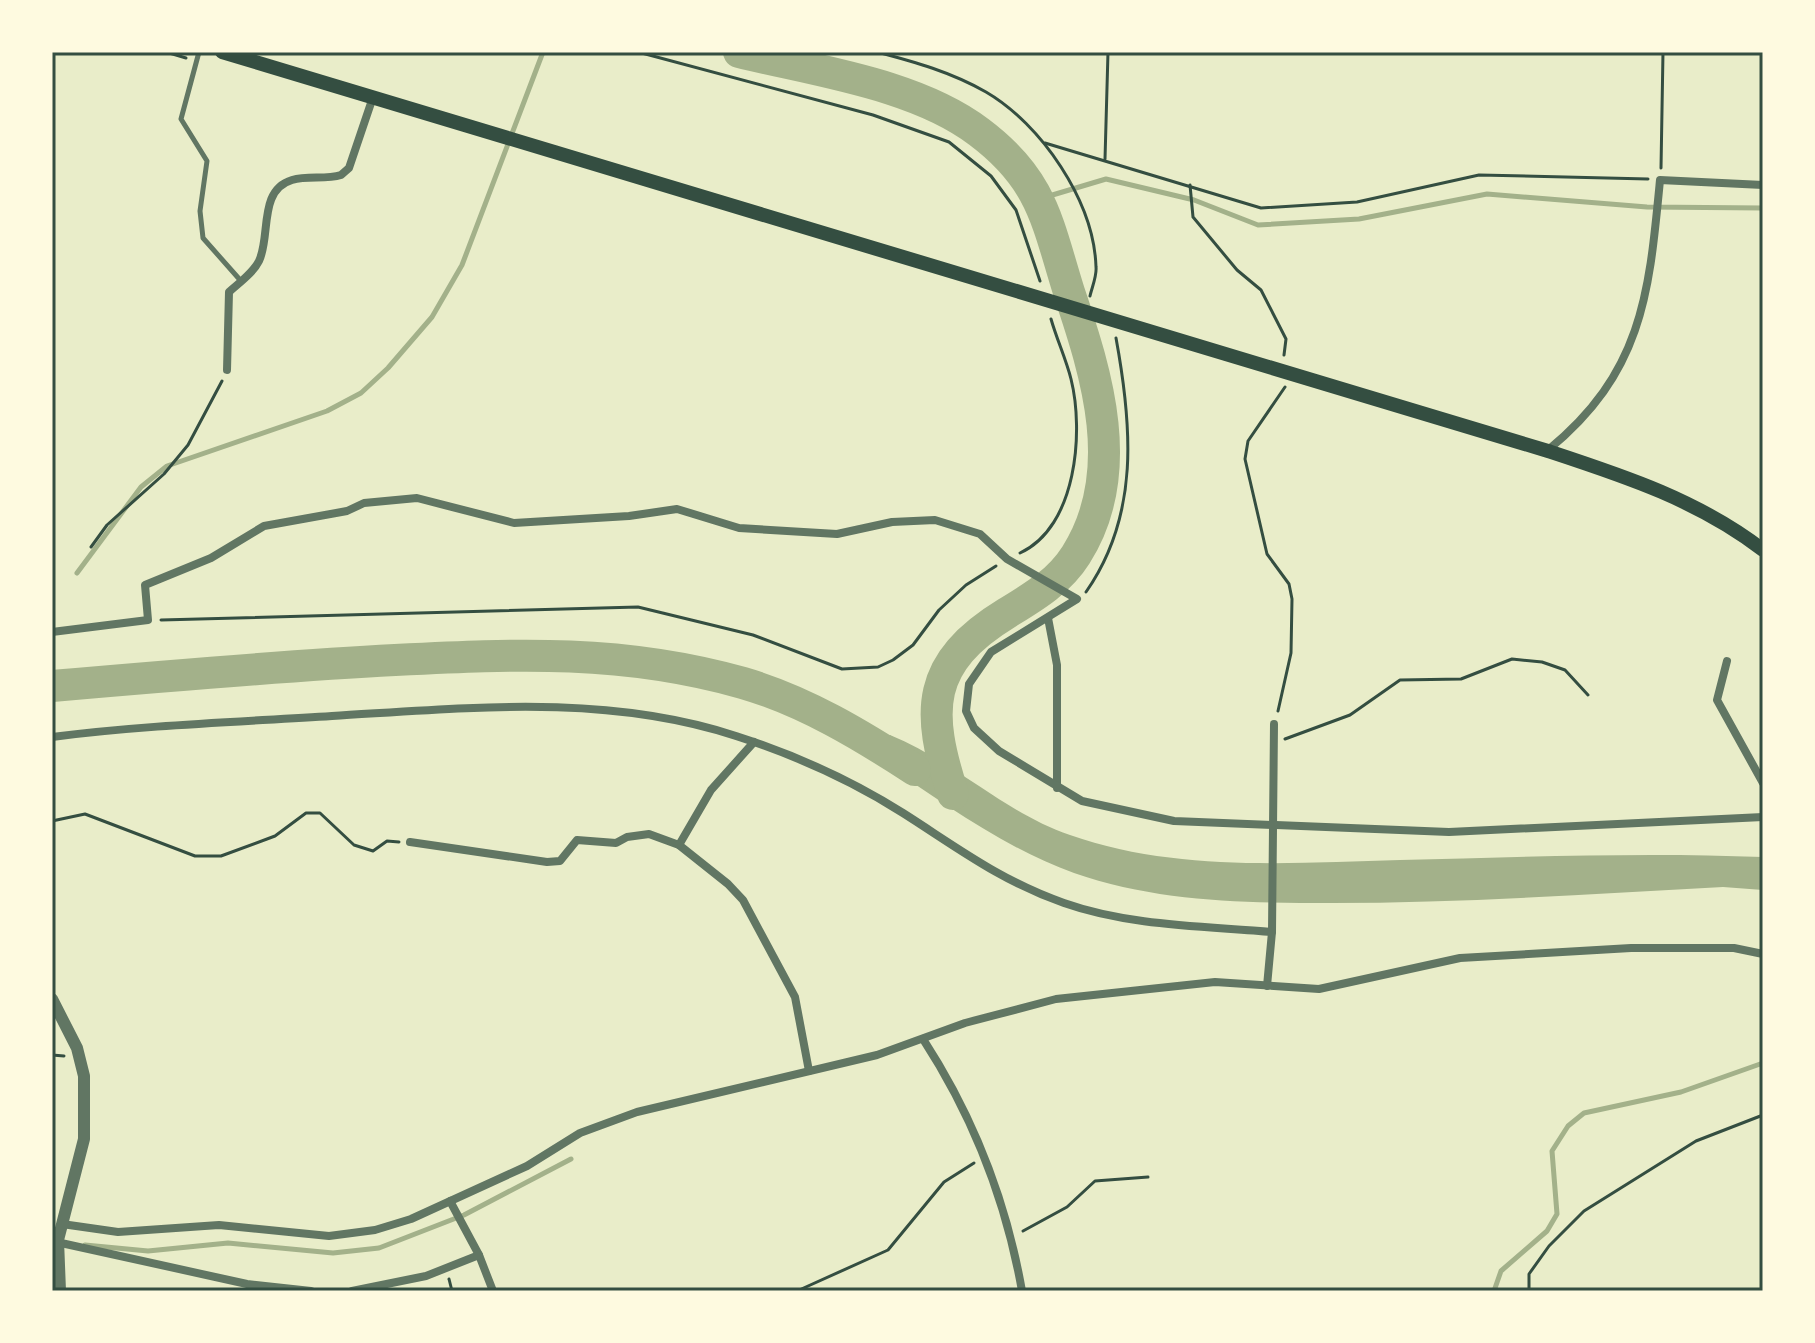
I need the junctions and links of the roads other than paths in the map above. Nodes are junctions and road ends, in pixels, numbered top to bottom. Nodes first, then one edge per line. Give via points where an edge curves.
1 (199, 52) edge
2 (222, 52) edge
3 (372, 100) junction
4 (1763, 185) edge
5 (241, 281) junction
6 (227, 370) road end
7 (1548, 451) junction
8 (1763, 550) edge
9 (1048, 618) junction
10 (52, 632) edge
11 (1727, 661) dead end
12 (1274, 724) road end
13 (52, 737) edge
14 (754, 742) junction
15 (1763, 783) edge
16 (1057, 788) junction
17 (1763, 817) edge
18 (1275, 825) junction
19 (410, 842) road end
20 (679, 845) junction
21 (1272, 932) junction
22 (1763, 954) edge
23 (1267, 986) junction
24 (52, 999) edge
25 (923, 1039) junction
26 (809, 1071) junction
27 (450, 1201) junction
28 (62, 1224) junction
29 (55, 1240) edge
30 (479, 1255) junction
31 (60, 1291) edge
32 (311, 1291) edge
33 (352, 1291) edge
34 (493, 1291) edge
35 (1022, 1291) edge

1 - 5 lane via 181,119 207,161 200,211 203,238
2 - 3 main road
3 - 5 street via 349,168 341,175 293,180 275,192 258,265
3 - 7 main road
4 - 7 street via 1660,180 1638,332 1584,421
5 - 6 street via 229,292
7 - 8 main road via 1665,492 1707,512
9 - 10 street via 1077,599 1007,559 980,534 935,520 892,522 837,534 739,528 677,509 514,523 417,498 364,503 264,526 211,558 145,585 148,620
9 - 16 street via 1057,665
9 - 16 street via 991,652 969,684 966,711 986,740
11 - 15 street via 1717,700
12 - 18 street
13 - 14 street via 553,706 691,722
14 - 20 street via 711,790
14 - 21 street via 847,780 958,852 1066,904 1156,922
16 - 18 street via 1082,801 1174,821
17 - 18 street via 1449,832
18 - 21 street
19 - 20 street via 547,862 560,861 577,840 616,843 649,834
20 - 26 street via 743,900 795,997
21 - 23 street
22 - 23 street via 1734,948 1631,948 1460,958 1319,989
23 - 25 street via 1215,982 1056,999
24 - 28 street via 77,1048 84,1076 84,1139
25 - 26 street
25 - 35 street via 986,1155 1013,1236
26 - 27 street via 637,1112 580,1133 527,1166
27 - 28 street via 375,1230 329,1236 255,1226 133,1233
27 - 30 street
28 - 29 street
29 - 31 street
29 - 32 street via 247,1284
30 - 33 street via 426,1276
30 - 34 street

